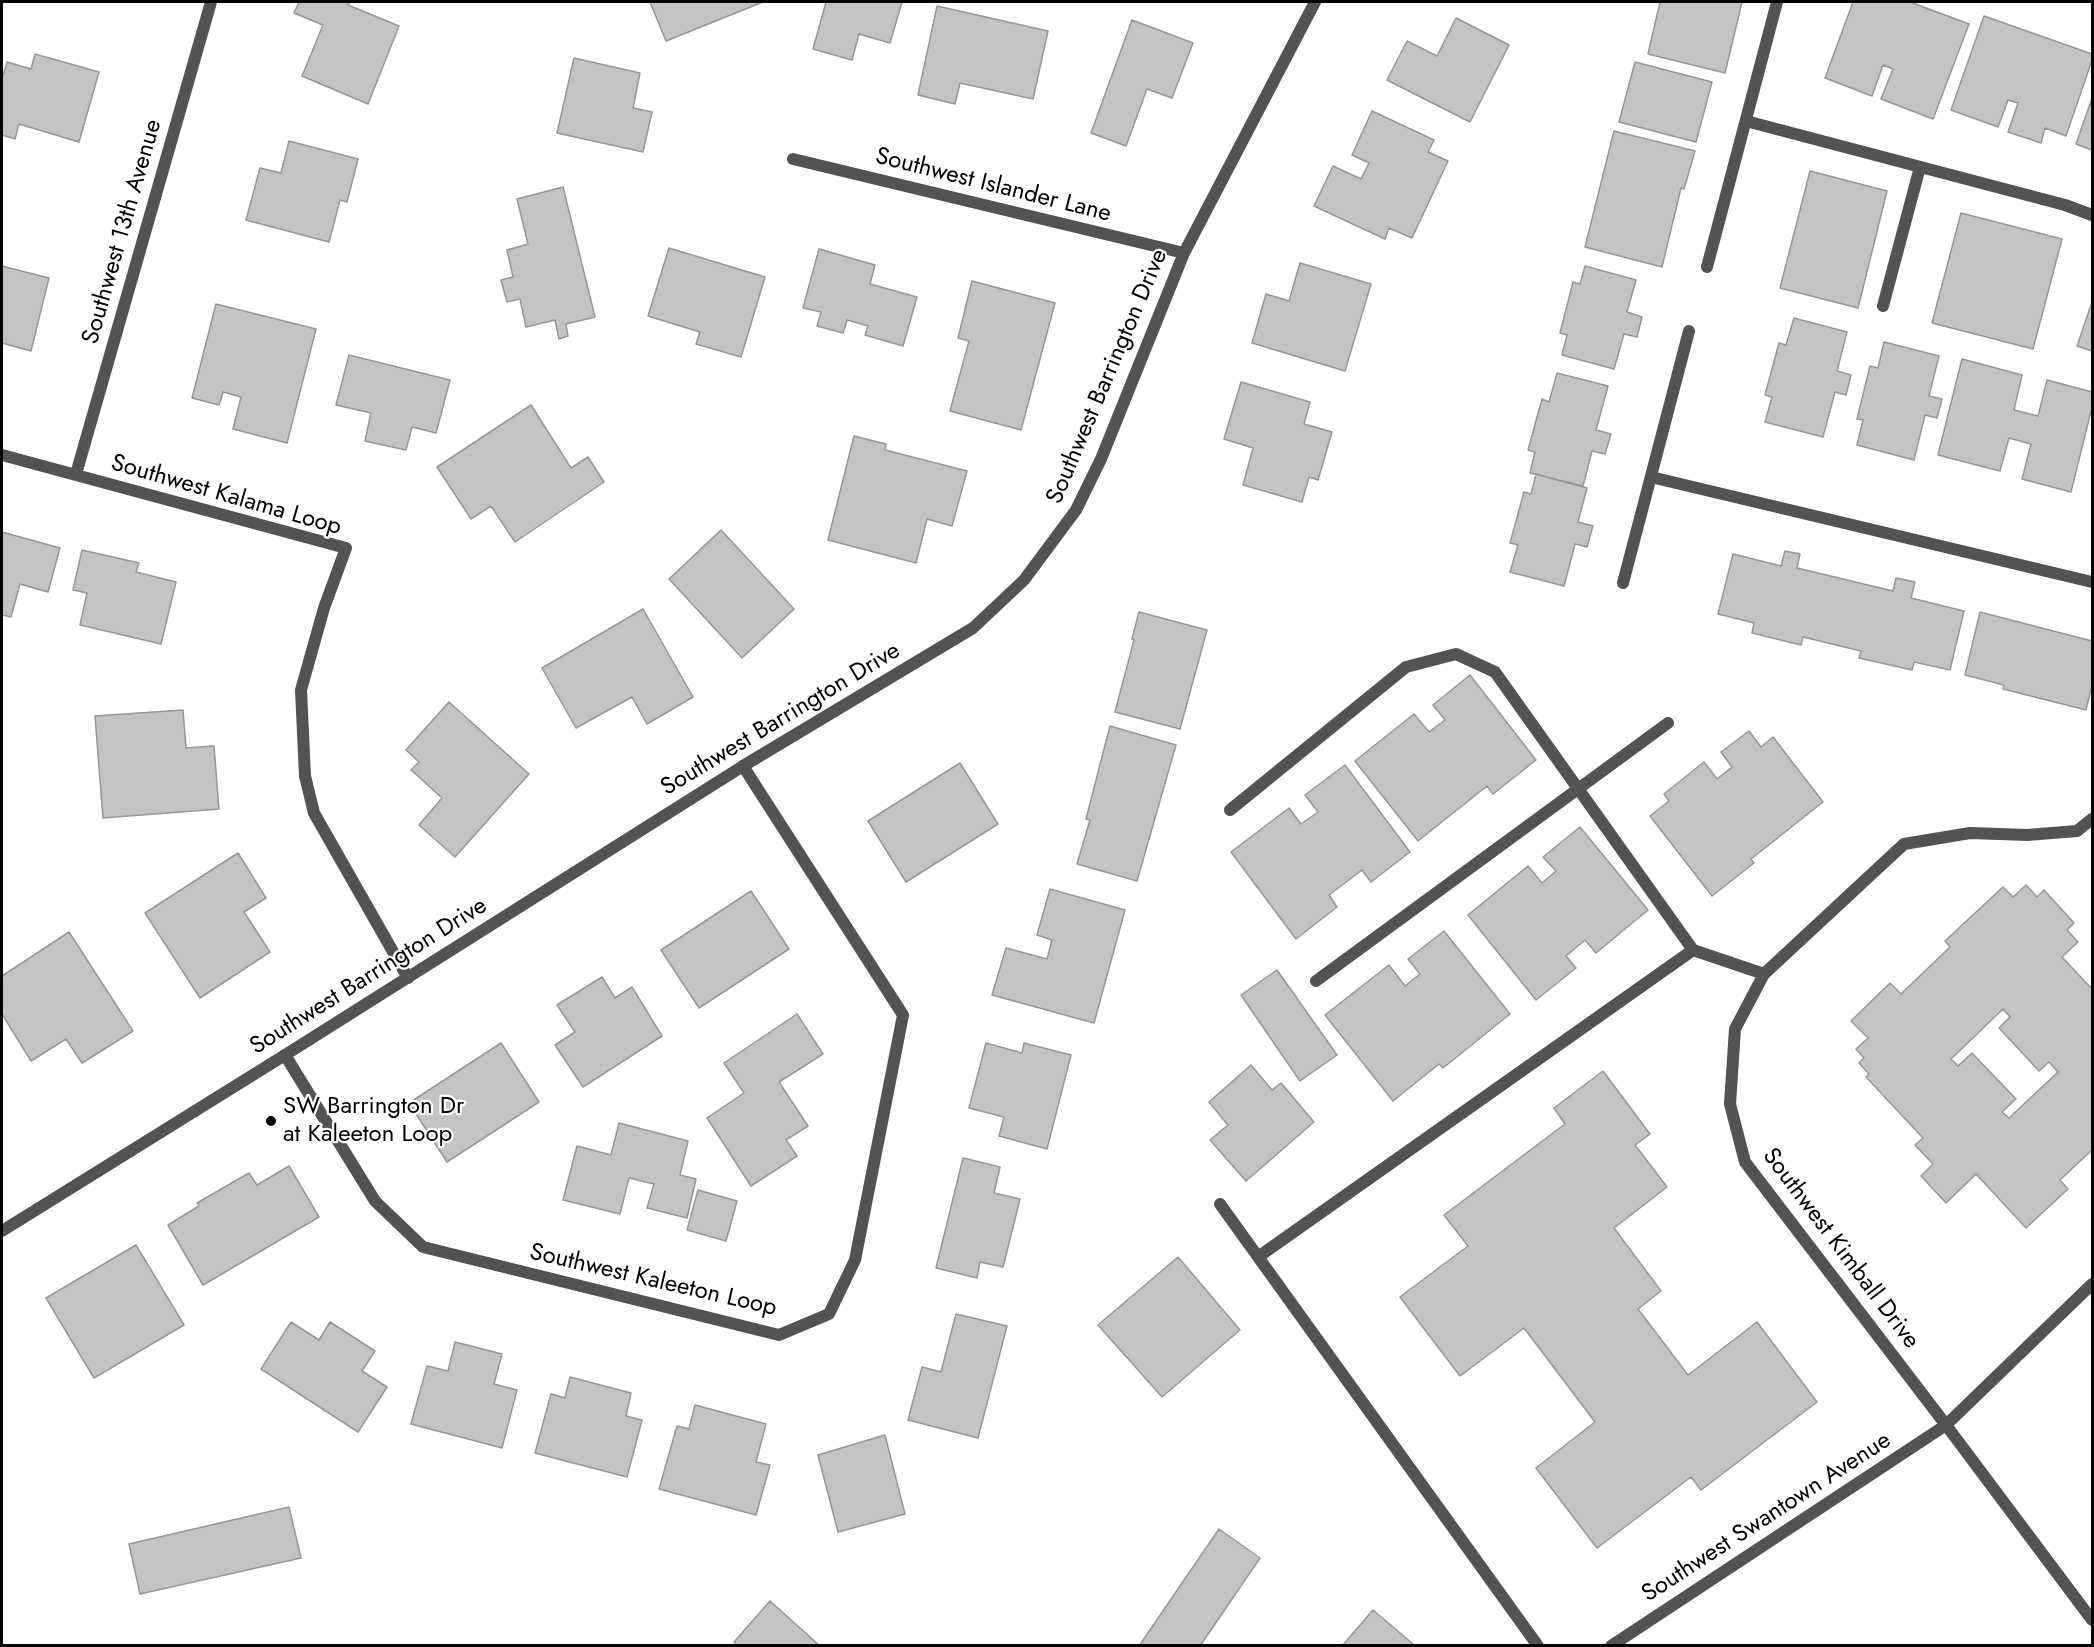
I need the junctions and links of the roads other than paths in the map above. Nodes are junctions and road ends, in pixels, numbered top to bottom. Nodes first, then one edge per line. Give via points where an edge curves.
1 (211, 2) edge
2 (1315, 2) edge
3 (1777, 2) edge
4 (1746, 121) junction
5 (792, 159) dead end
6 (1920, 167) junction
7 (2092, 215) edge
8 (1184, 254) junction
9 (1707, 267) dead end
10 (1883, 306) dead end
11 (1689, 331) dead end
12 (2, 455) edge
13 (76, 474) junction
14 (1651, 477) junction
15 (1623, 582) dead end
16 (2092, 582) edge
17 (1668, 723) dead end
18 (743, 766) junction
19 (1578, 789) junction
20 (1230, 810) dead end
21 (2092, 819) edge
22 (1693, 950) junction
23 (1764, 975) junction
24 (408, 978) junction
25 (1316, 981) dead end
26 (285, 1055) junction
27 (1220, 1204) dead end
28 (2, 1231) edge
29 (1258, 1257) junction
30 (2092, 1284) edge
31 (1946, 1425) junction
32 (2092, 1620) edge
33 (1538, 1646) edge
34 (1611, 1646) edge

1 - 13 street, Southwest 13th Avenue
2 - 8 street, Southwest Barrington Drive
3 - 4 street
4 - 6 street
4 - 9 street
5 - 8 street, Southwest Islander Lane
6 - 7 street
6 - 10 street
8 - 18 street, Southwest Barrington Drive via 1101,459 1076,510 1024,580 973,628
11 - 14 street
12 - 13 street, Southwest Kalama Loop
13 - 24 street, Southwest Kalama Loop via 346,548 301,690 305,776 314,813
14 - 15 street
14 - 16 street
17 - 19 street
18 - 24 street, Southwest Barrington Drive
18 - 26 street, Southwest Kaleeton Loop via 903,1015 855,1260 829,1314 779,1335 423,1247 375,1201
19 - 20 street via 1495,672 1456,654 1406,667
19 - 22 street
19 - 25 street
21 - 23 street, Southwest Kimball Drive via 2078,831 2027,835 1970,832 1904,844
22 - 23 street
22 - 29 street
23 - 31 street, Southwest Kimball Drive via 1735,1029 1730,1104 1745,1162
24 - 26 street, Southwest Barrington Drive
26 - 28 street, Southwest Barrington Drive
27 - 29 street
29 - 33 street
30 - 31 street, Southwest Swantown Avenue
31 - 32 street, Southwest Kimball Drive
31 - 34 street, Southwest Swantown Avenue

